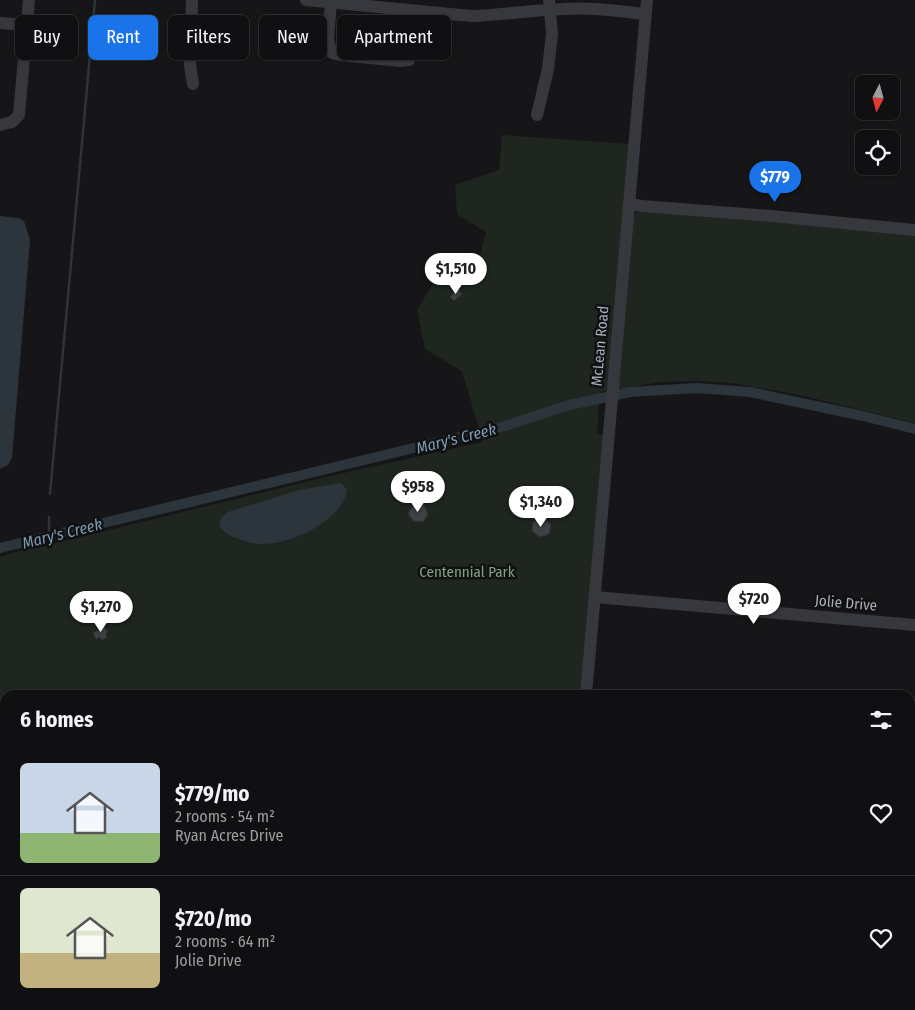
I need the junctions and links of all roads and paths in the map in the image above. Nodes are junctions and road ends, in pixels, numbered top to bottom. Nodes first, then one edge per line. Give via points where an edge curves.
1 (29, 0) edge
2 (192, 0) edge
3 (306, 0) edge
4 (647, 0) edge
5 (331, 2) junction
6 (548, 5) edge
7 (416, 11) junction
8 (646, 14) junction
9 (28, 15) edge
10 (0, 23) edge
11 (15, 24) edge
12 (24, 60) edge
13 (193, 84) dead end
14 (537, 115) dead end
15 (6, 124) edge
16 (630, 204) junction
17 (915, 230) edge
18 (595, 597) junction
19 (915, 625) edge
20 (586, 690) edge

1 - 9 street
2 - 13 street via 190,65
3 - 5 street
4 - 8 street, McLean Road
5 - 7 street
5 - 7 street via 328,40 332,53 340,56 409,60 414,47
6 - 7 street via 495,15
6 - 8 street
6 - 14 street via 552,34
8 - 16 street, McLean Road
10 - 11 street
12 - 15 street via 19,115
16 - 17 street
16 - 18 street, McLean Road
18 - 19 street, Jolie Drive
18 - 20 street, McLean Road

